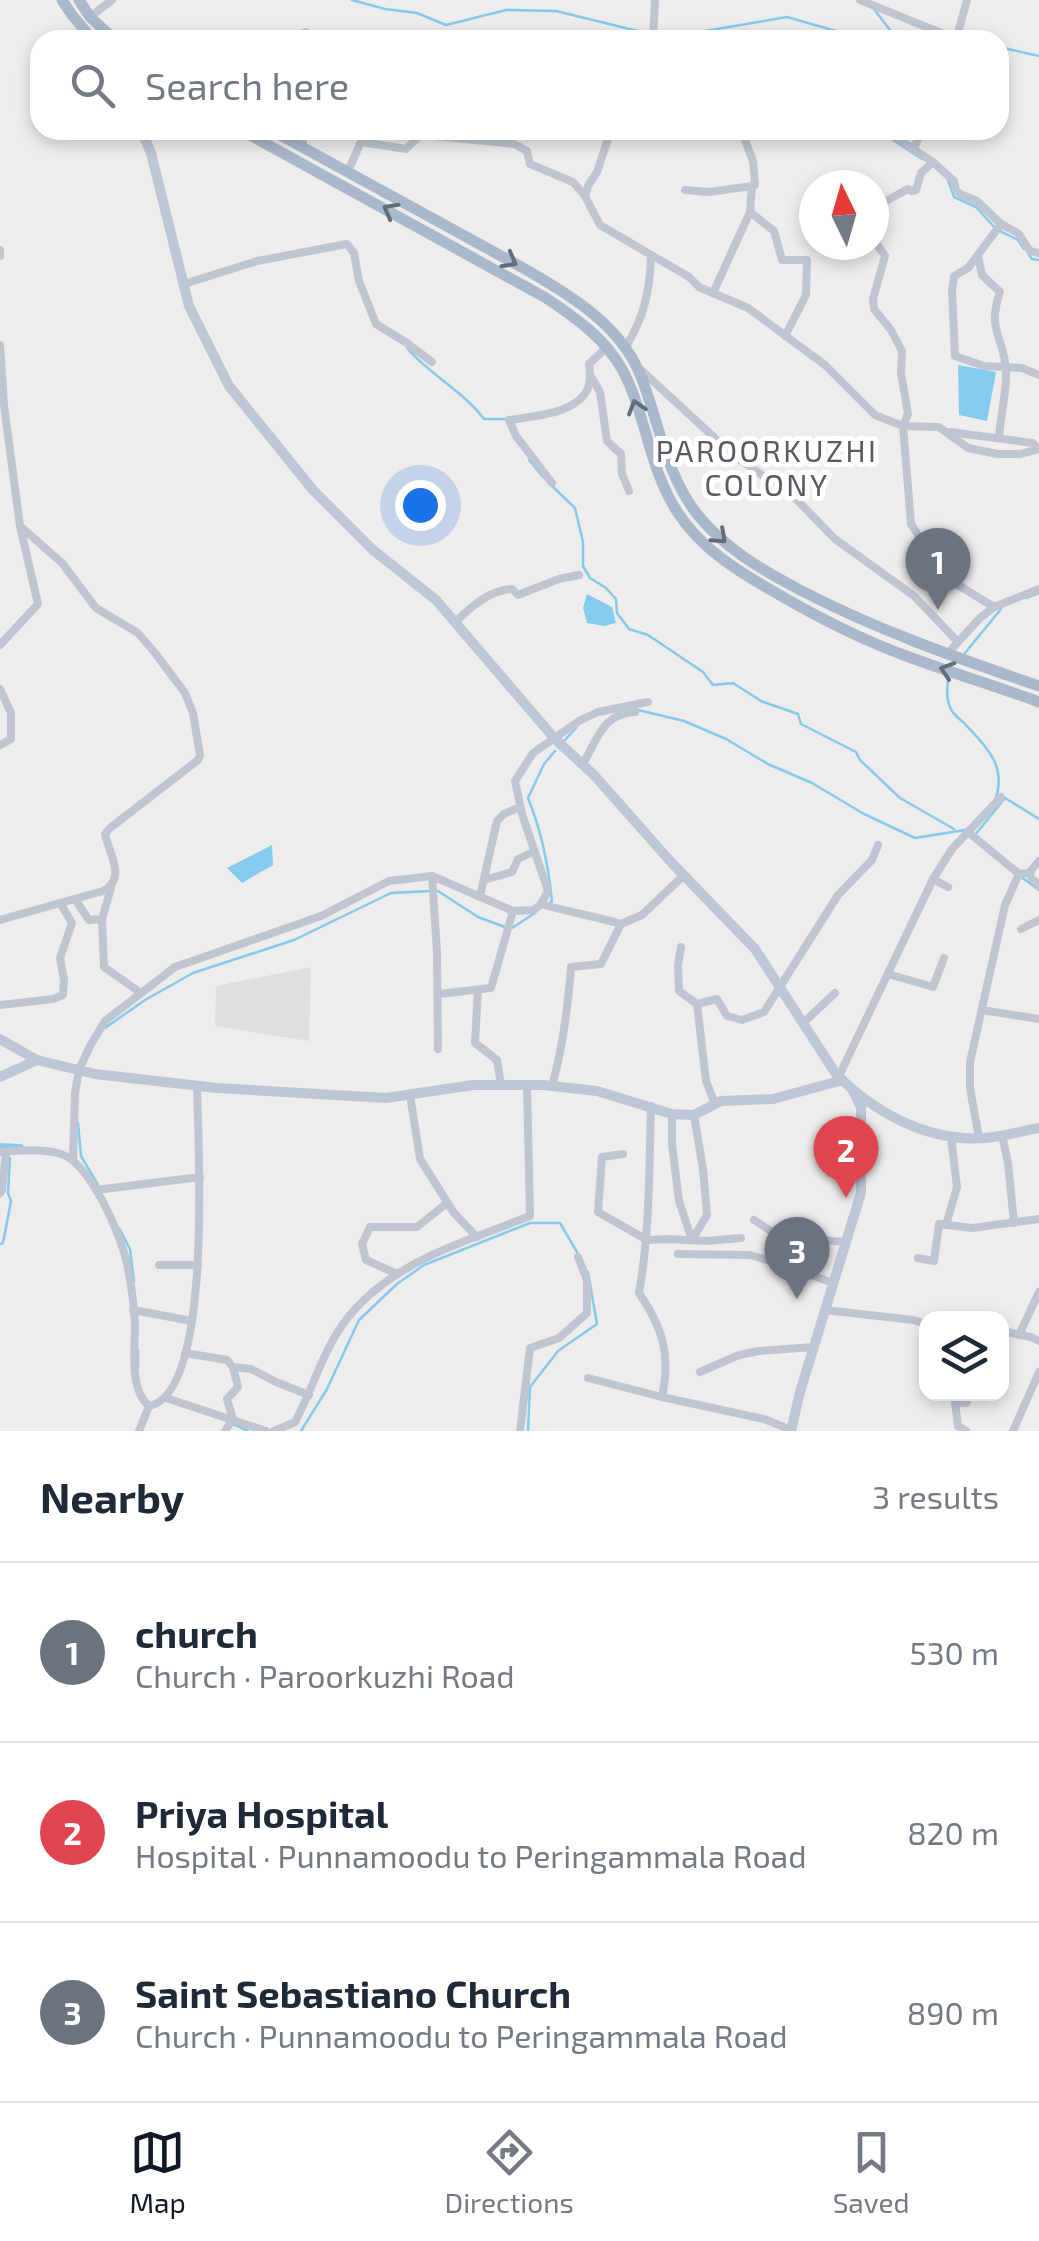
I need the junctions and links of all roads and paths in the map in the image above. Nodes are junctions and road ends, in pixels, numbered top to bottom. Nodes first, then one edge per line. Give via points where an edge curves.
1 (62, 0) edge
2 (79, 0) edge
3 (112, 0) edge
4 (655, 0) edge
5 (860, 0) edge
6 (967, 0) edge
7 (90, 17) junction
8 (84, 30) edge
9 (104, 30) edge
10 (653, 30) edge
11 (932, 30) edge
12 (959, 30) edge
13 (145, 140) edge
14 (259, 140) edge
15 (290, 140) edge
16 (303, 140) edge
17 (415, 140) edge
18 (474, 140) edge
19 (608, 140) edge
20 (745, 140) edge
21 (901, 140) edge
22 (917, 140) edge
23 (303, 147) junction
24 (914, 149) junction
25 (932, 162) junction
26 (348, 171) junction
27 (752, 186) junction
28 (685, 190) dead end
29 (586, 196) junction
30 (889, 199) edge
31 (750, 212) junction
32 (1001, 224) junction
33 (1039, 252) edge
34 (651, 255) junction
35 (978, 256) junction
36 (883, 260) edge
37 (184, 284) junction
38 (713, 293) junction
39 (785, 336) junction
40 (0, 346) edge
41 (606, 348) junction
42 (625, 348) junction
43 (432, 362) dead end
44 (589, 364) junction
45 (636, 366) junction
46 (1006, 366) junction
47 (1039, 375) edge
48 (902, 426) junction
49 (945, 432) junction
50 (998, 438) junction
51 (1038, 449) edge
52 (12, 467) junction
53 (0, 474) edge
54 (552, 483) dead end
55 (630, 491) dead end
56 (20, 526) junction
57 (580, 575) dead end
58 (1039, 589) edge
59 (994, 607) junction
60 (456, 622) junction
61 (958, 642) junction
62 (0, 645) edge
63 (948, 654) junction
64 (1039, 686) edge
65 (0, 688) edge
66 (648, 702) dead end
67 (1039, 702) edge
68 (635, 712) dead end
69 (555, 739) junction
70 (0, 745) edge
71 (582, 765) junction
72 (1001, 797) dead end
73 (520, 807) junction
74 (968, 832) junction
75 (878, 846) dead end
76 (533, 852) junction
77 (1039, 861) edge
78 (850, 862) dead end
79 (684, 875) junction
80 (857, 875) junction
81 (1021, 875) junction
82 (432, 876) junction
83 (934, 879) junction
84 (484, 880) junction
85 (1039, 885) edge
86 (112, 886) junction
87 (948, 887) dead end
88 (480, 896) junction
89 (75, 898) junction
90 (821, 900) dead end
91 (60, 903) junction
92 (542, 904) junction
93 (830, 908) junction
94 (513, 911) junction
95 (102, 919) junction
96 (0, 920) edge
97 (1039, 920) edge
98 (621, 924) junction
99 (1022, 929) dead end
100 (681, 947) dead end
101 (944, 958) dead end
102 (888, 974) junction
103 (780, 988) junction
104 (478, 990) junction
105 (141, 993) junction
106 (836, 993) dead end
107 (439, 994) junction
108 (696, 1004) junction
109 (0, 1005) edge
110 (982, 1010) junction
111 (1039, 1020) edge
112 (803, 1023) junction
113 (0, 1039) edge
114 (438, 1049) dead end
115 (36, 1060) junction
116 (79, 1070) junction
117 (0, 1076) edge
118 (841, 1078) junction
119 (500, 1085) junction
120 (527, 1085) junction
121 (197, 1086) junction
122 (552, 1086) junction
123 (853, 1090) junction
124 (410, 1095) junction
125 (715, 1104) junction
126 (651, 1106) junction
127 (672, 1114) junction
128 (694, 1114) junction
129 (1039, 1128) edge
130 (1002, 1135) junction
131 (951, 1137) junction
132 (979, 1138) junction
133 (3, 1152) edge
134 (623, 1154) dead end
135 (73, 1160) junction
136 (200, 1177) junction
137 (99, 1190) junction
138 (0, 1193) edge
139 (447, 1202) junction
140 (928, 1214) dead end
141 (1039, 1219) edge
142 (754, 1220) dead end
143 (1014, 1223) junction
144 (942, 1224) junction
145 (477, 1237) junction
146 (741, 1238) dead end
147 (646, 1240) junction
148 (692, 1240) junction
149 (846, 1242) junction
150 (678, 1254) dead end
151 (578, 1257) dead end
152 (918, 1258) dead end
153 (158, 1265) dead end
154 (198, 1265) junction
155 (397, 1274) junction
156 (833, 1284) junction
157 (1039, 1292) edge
158 (825, 1310) junction
159 (137, 1311) junction
160 (192, 1320) junction
161 (919, 1322) edge
162 (1009, 1333) edge
163 (1019, 1335) junction
164 (1039, 1340) edge
165 (814, 1347) junction
166 (185, 1353) junction
167 (234, 1367) junction
168 (700, 1372) dead end
169 (1039, 1372) edge
170 (588, 1378) dead end
171 (309, 1395) junction
172 (662, 1397) junction
173 (968, 1401) edge
174 (158, 1402) junction
175 (230, 1424) edge
176 (791, 1430) edge
177 (139, 1431) edge
178 (266, 1431) edge
179 (275, 1431) edge
180 (520, 1431) edge
181 (966, 1431) edge
182 (1013, 1431) edge

1 - 8 main road
2 - 7 main road
3 - 7 street
4 - 10 street
5 - 11 street
6 - 12 street
7 - 9 main road
13 - 37 main road
41 -> 14 main road via 546,298
15 - 23 main road
16 - 23 street
17 - 26 street via 406,149 362,142
18 - 29 street via 514,144 527,151 530,164 573,182
19 - 29 street
20 - 27 street
21 - 24 street
22 - 24 street
23 - 26 main road
24 - 25 street
25 - 30 street via 916,190
25 - 32 street via 960,194
26 -> 42 main road via 554,286 594,314
27 - 28 street
27 - 31 street
29 - 34 street via 600,224
31 - 38 street
31 - 39 street via 774,231 782,260 806,260 806,295
32 - 33 street via 1030,252
32 - 35 street
34 - 38 street
34 - 42 street via 640,324
35 - 46 street via 982,274 1000,292 994,330
35 - 46 street via 954,276 955,356
36 - 48 street via 874,309 902,351 908,414
37 - 43 street via 257,260 347,244 376,324
37 - 60 main road via 230,386 314,490
38 - 39 street via 748,308
39 - 48 street via 874,415
40 - 52 street
41 - 44 street
67 -> 41 main road via 860,636 714,553 688,527 660,481 623,372
42 - 45 main road
44 - 54 street via 586,392 564,410 509,420
44 - 55 street via 606,441 621,454
45 - 61 street via 732,454 914,596
45 -> 63 main road via 674,475 722,541 847,614
46 - 47 street
46 - 50 street
48 - 49 street
48 - 59 street via 911,524 935,571
49 - 50 street
49 - 51 street via 968,448 997,454
50 - 51 street
52 - 53 street
52 - 56 street
56 - 62 street via 38,604
56 - 86 street via 62,563 96,608 138,634 193,713 198,760 105,834 116,872
57 - 60 street via 518,595 503,589
58 - 59 street
59 - 61 street
60 - 69 main road
61 - 63 street
63 - 64 main road
65 - 70 street via 11,713 11,739
66 - 69 street via 598,712
68 - 71 street via 604,724
69 - 71 main road
69 - 73 street via 533,753 515,781
71 - 79 main road
72 - 74 street
73 - 76 street
73 - 84 street via 497,821
74 - 81 street
74 - 83 street
75 - 80 street
76 - 84 street via 512,872
76 - 92 street via 548,891
77 - 81 street
78 - 80 street
79 - 98 street via 642,915
79 - 103 main road via 755,948
80 - 93 street
81 - 85 street
81 - 110 street via 1005,905
82 - 88 street
82 - 105 street via 389,881 321,916 175,967
82 - 107 street
83 - 87 street
83 - 102 street
84 - 88 street
86 - 89 street
86 - 95 street
88 - 94 street
89 - 91 street
89 - 95 street via 89,920
90 - 93 street
91 - 96 street
91 - 109 street via 72,923 60,958 63,995
92 - 94 street
92 - 98 street
93 - 103 street
94 - 104 street via 490,988
95 - 105 street via 104,967
97 - 99 street
98 - 122 street via 601,964 571,967
100 - 108 street via 679,991
101 - 102 street via 933,987
102 - 118 street
103 - 108 street via 764,1012 742,1020 727,1016 717,999
103 - 112 main road
104 - 107 street
104 - 119 street via 476,1043 497,1060
105 - 116 street via 105,1021
106 - 112 street
107 - 114 street
108 - 125 street
110 - 111 street
110 - 132 street via 970,1062
112 - 118 main road
113 - 115 main road
115 - 116 main road
115 - 117 main road
116 - 121 main road
116 - 135 street
118 - 123 main road
118 - 125 main road via 774,1100
119 - 120 main road
119 - 124 main road
120 - 122 main road
120 - 145 street via 530,1216
121 - 124 main road
121 - 136 street
122 - 126 main road
123 - 131 main road via 910,1127
123 - 149 main road via 862,1108 861,1193
124 - 139 street via 420,1159
125 - 128 main road
126 - 127 main road
126 - 147 street
127 - 128 main road
127 - 148 street via 679,1201
128 - 148 street via 707,1215
129 - 130 main road
130 - 132 main road
130 - 143 street
131 - 132 main road
131 - 144 street via 957,1187
133 - 135 street via 43,1151
133 - 138 street
134 - 147 street via 602,1157 598,1212
135 - 137 street
136 - 137 street
136 - 154 street
137 - 159 street via 127,1261
139 - 145 street
139 - 155 street via 417,1227 370,1227 362,1244 366,1260
140 - 144 street
141 - 143 street
142 - 149 street via 780,1237
143 - 144 street
144 - 152 street via 934,1262
145 - 155 street
146 - 148 street
147 - 148 street
147 - 172 street via 640,1292 662,1333
149 - 156 main road
150 - 156 street via 750,1255
151 - 180 street via 587,1280 587,1313 558,1338 530,1348
153 - 154 street
154 - 160 street
155 - 171 street via 342,1325
156 - 158 main road
157 - 163 street
158 - 161 street
158 - 165 main road
159 - 160 street
159 - 174 street via 137,1386 140,1398
160 - 166 street
162 - 163 street
163 - 164 street
165 - 168 street via 739,1354
165 - 176 main road
166 - 167 street
166 - 174 street
167 - 171 street
167 - 175 street via 238,1387 227,1399
169 - 182 street
170 - 172 street
171 - 179 street via 294,1422
172 - 176 street
173 - 181 street via 954,1402 958,1426
174 - 175 street
174 - 177 street
175 - 178 street

